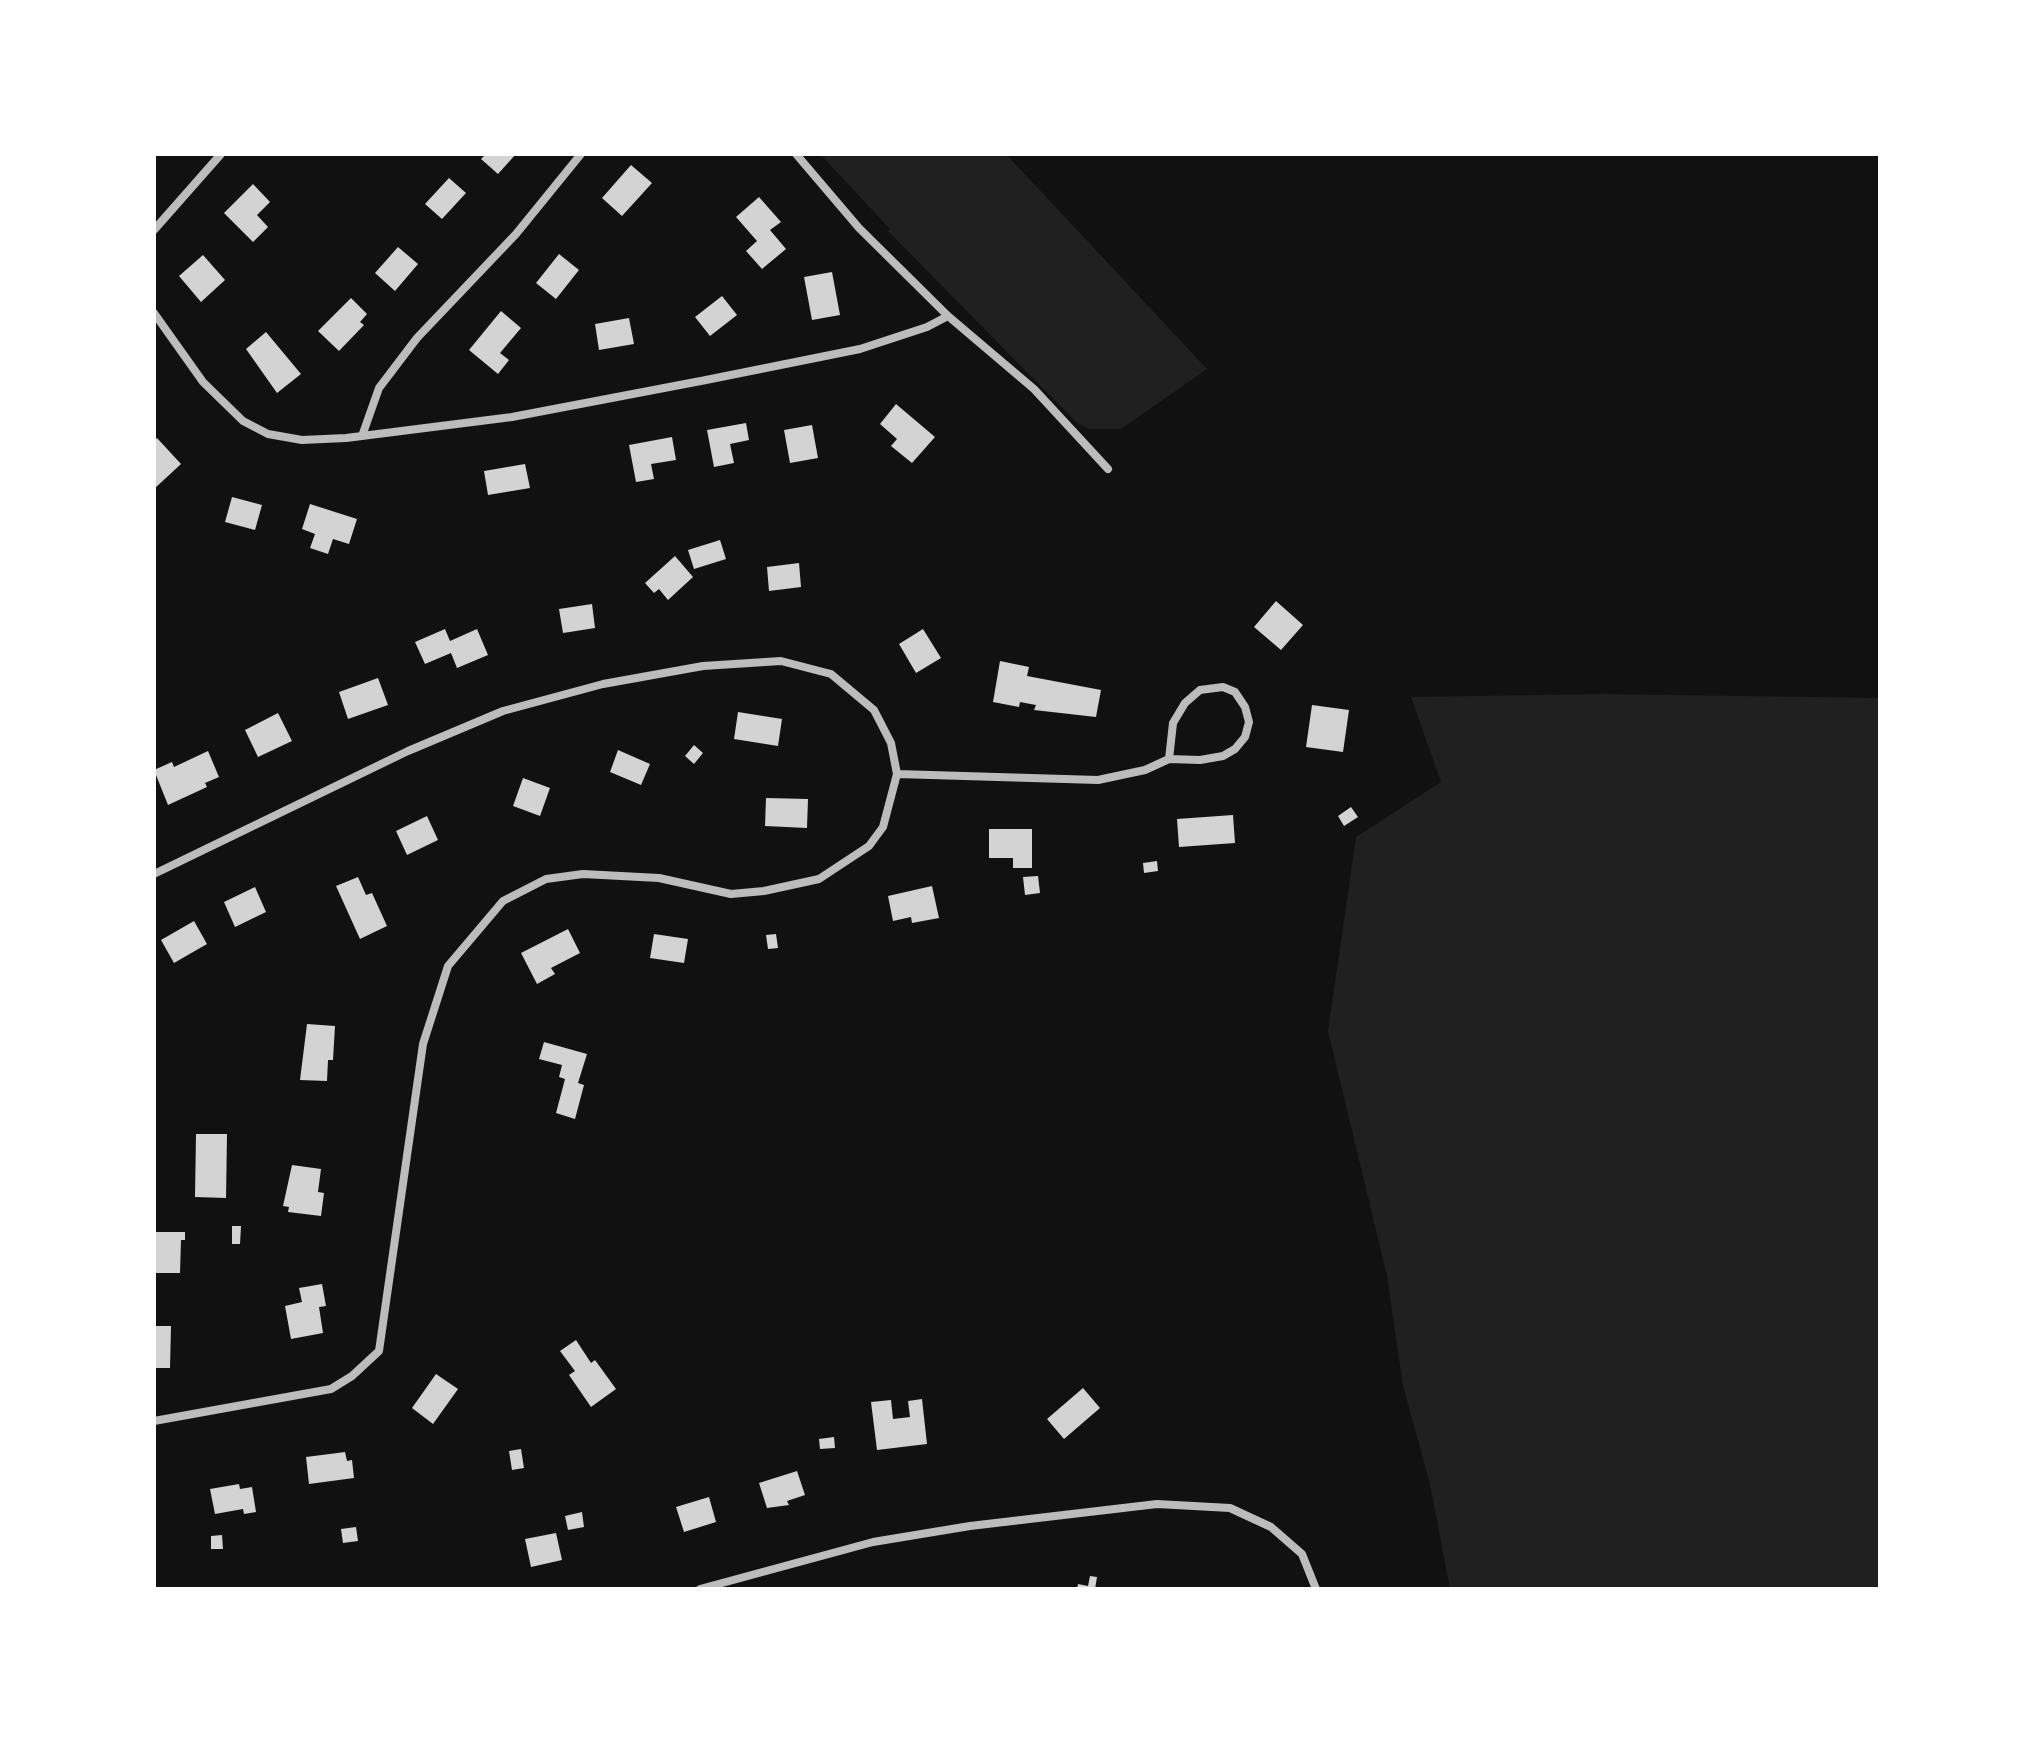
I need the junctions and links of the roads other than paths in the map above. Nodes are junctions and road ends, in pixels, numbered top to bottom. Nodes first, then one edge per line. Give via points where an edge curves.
1 (221, 154) edge
2 (581, 154) edge
3 (796, 154) edge
4 (154, 230) edge
5 (154, 313) edge
6 (948, 316) junction
7 (362, 436) junction
8 (1108, 469) dead end
9 (1169, 759) junction
10 (897, 774) junction
11 (154, 874) edge
12 (154, 1421) edge
13 (700, 1589) edge
14 (1316, 1589) edge

1 - 4 street
2 - 7 street via 516,234 417,338 379,388
3 - 6 street via 859,228
5 - 7 street via 203,382 243,421 268,434 302,440
6 - 7 street via 860,349 512,417
6 - 8 street via 1034,389
9 - 9 street via 1173,723 1185,703 1208,686 1235,692 1249,722 1235,749 1200,760
9 - 10 street via 1098,780
10 - 11 street via 891,743 874,710 831,674 781,661 716,664 603,684 503,711
10 - 12 street via 883,827 869,846 819,879 731,894 659,878 583,874 546,879 503,901 448,966 423,1044 379,1351 331,1389
13 - 14 street via 873,1542 1157,1504 1230,1508 1271,1527 1302,1554

